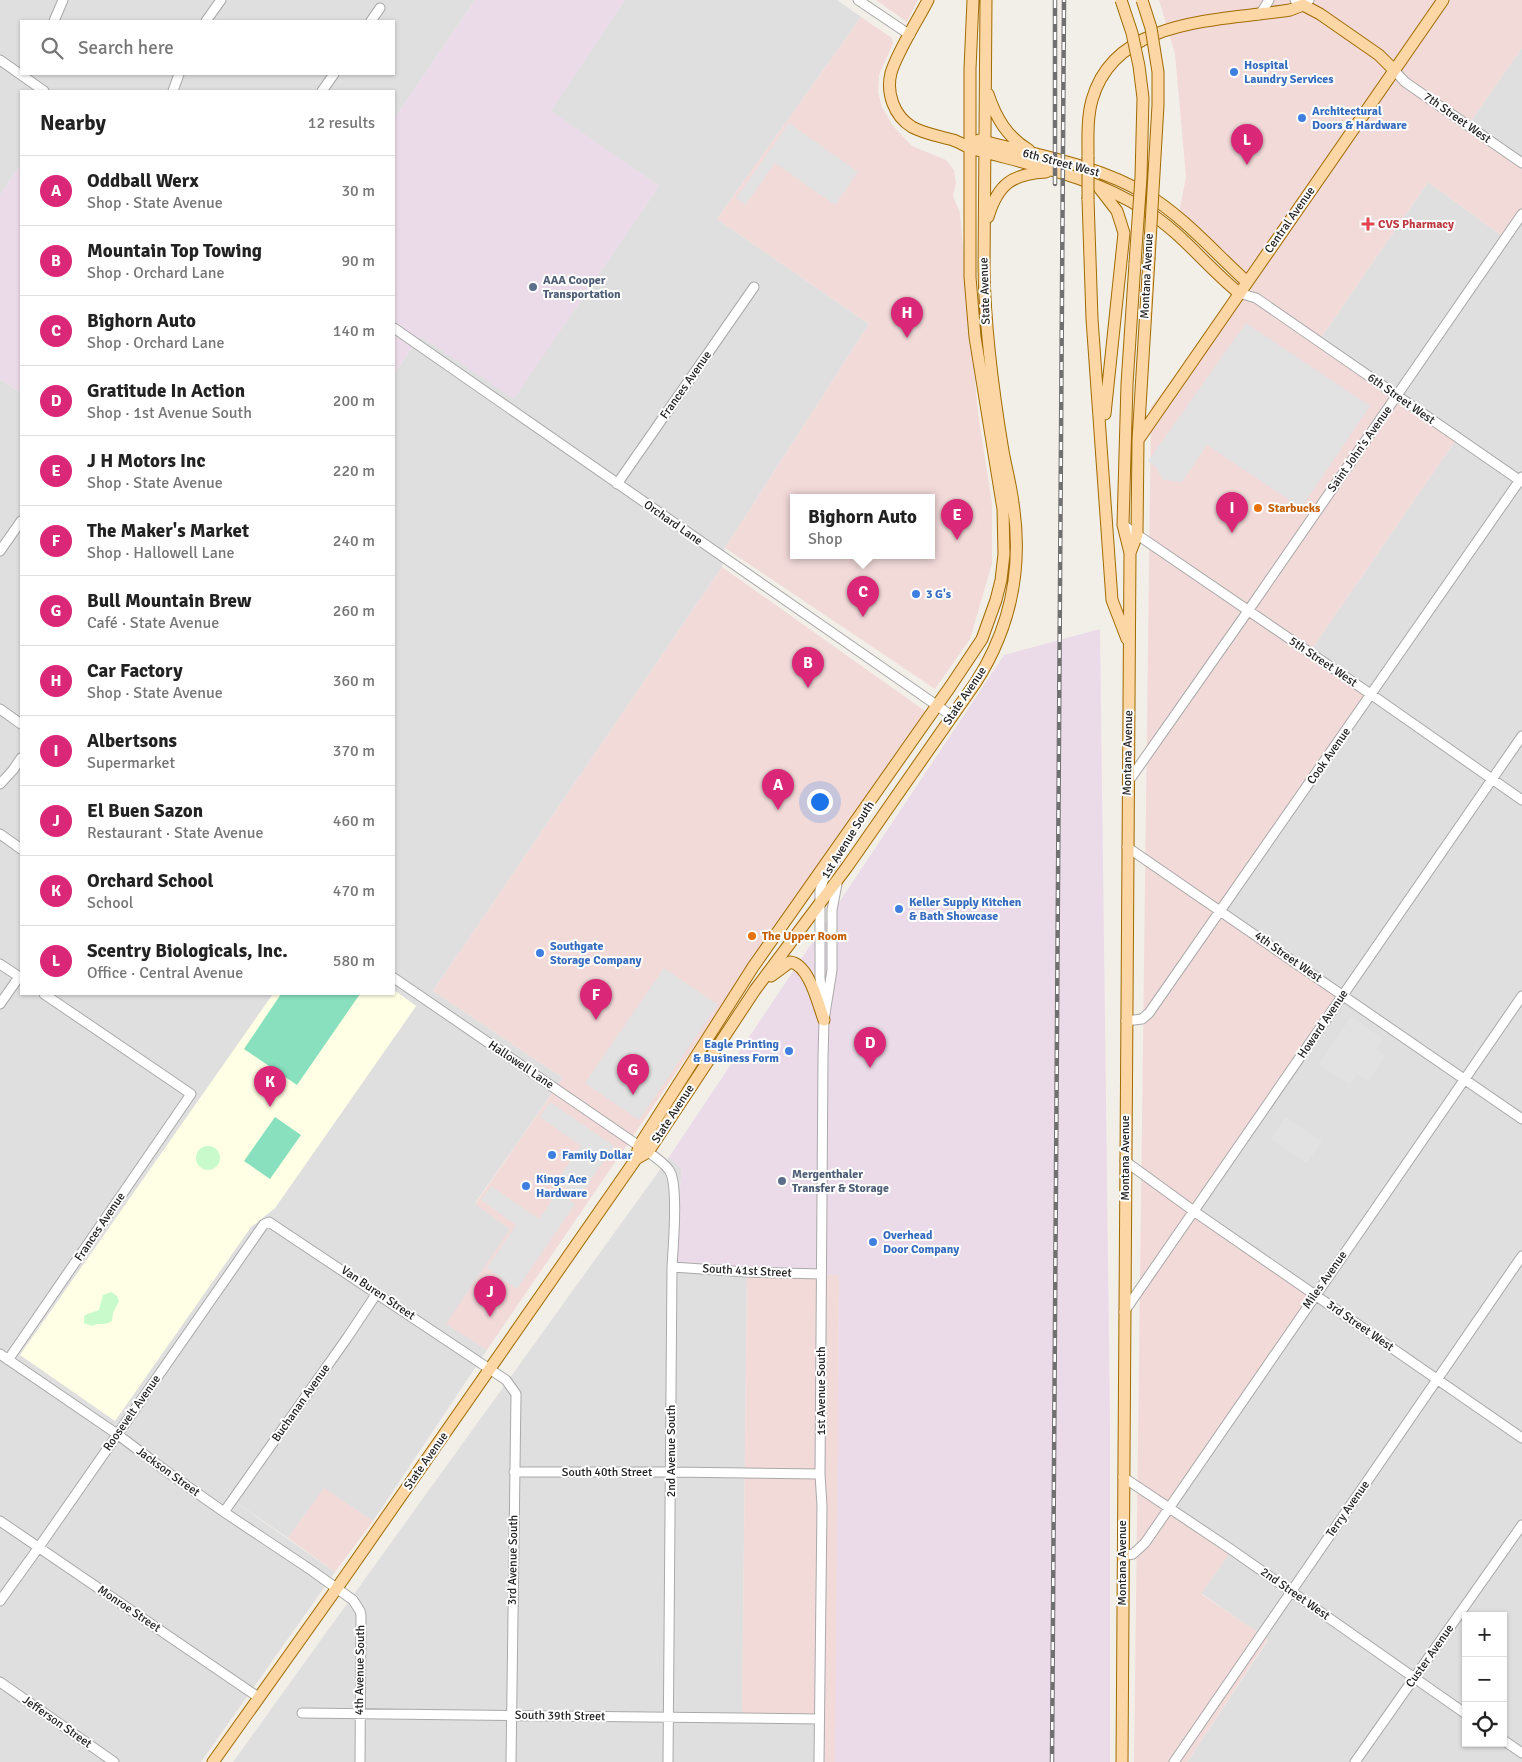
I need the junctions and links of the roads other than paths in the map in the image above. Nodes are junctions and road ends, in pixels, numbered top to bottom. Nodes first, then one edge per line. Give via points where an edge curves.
1 (62, 0) edge
2 (221, 0) edge
3 (858, 0) edge
4 (928, 0) edge
5 (972, 0) edge
6 (986, 0) edge
7 (1121, 0) edge
8 (1142, 0) edge
9 (1269, 0) edge
10 (1443, 0) edge
11 (1303, 2) edge
12 (380, 8) dead end
13 (1258, 15) junction
14 (54, 20) edge
15 (207, 20) edge
16 (372, 20) edge
17 (910, 35) junction
18 (0, 60) edge
19 (1394, 70) junction
20 (20, 72) edge
21 (24, 75) edge
22 (179, 75) edge
23 (333, 75) edge
24 (985, 85) junction
25 (43, 90) edge
26 (173, 90) edge
27 (323, 90) edge
28 (970, 143) junction
29 (985, 147) junction
30 (1040, 156) junction
31 (1522, 163) edge
32 (1056, 172) junction
33 (1092, 183) junction
34 (1522, 214) edge
35 (984, 231) junction
36 (1247, 282) junction
37 (754, 287) dead end
38 (1239, 293) junction
39 (1256, 298) junction
40 (395, 329) edge
41 (1397, 396) junction
42 (1138, 440) junction
43 (1102, 444) junction
44 (1521, 480) edge
45 (617, 484) junction
46 (20, 522) edge
47 (1123, 525) junction
48 (1137, 535) junction
49 (0, 551) edge
50 (1130, 553) junction
51 (1248, 611) junction
52 (1130, 649) junction
53 (1372, 695) junction
54 (937, 706) junction
55 (0, 709) edge
56 (952, 716) junction
57 (20, 723) edge
58 (1522, 736) edge
59 (20, 760) edge
60 (1492, 779) junction
61 (884, 782) junction
62 (1128, 782) junction
63 (0, 784) edge
64 (1522, 800) edge
65 (0, 834) edge
66 (1127, 846) junction
67 (20, 847) edge
68 (842, 874) junction
69 (820, 903) junction
70 (1221, 911) junction
71 (0, 964) edge
72 (20, 978) edge
73 (395, 979) edge
74 (755, 990) junction
75 (45, 995) edge
76 (1343, 995) junction
77 (1522, 996) edge
78 (0, 1004) edge
79 (824, 1020) junction
80 (1126, 1021) junction
81 (1465, 1079) junction
82 (1522, 1119) edge
83 (644, 1149) junction
84 (1125, 1161) junction
85 (1194, 1212) junction
86 (264, 1224) joint
87 (1522, 1256) edge
88 (672, 1267) junction
89 (821, 1274) junction
90 (377, 1293) junction
91 (1315, 1295) junction
92 (1124, 1312) junction
93 (0, 1354) edge
94 (8, 1360) junction
95 (490, 1369) junction
96 (1438, 1380) junction
97 (117, 1434) junction
98 (1522, 1438) edge
99 (514, 1472) junction
100 (670, 1472) junction
101 (820, 1474) junction
102 (1123, 1477) junction
103 (1169, 1508) junction
104 (224, 1512) junction
105 (0, 1521) edge
106 (1522, 1525) edge
107 (39, 1547) junction
108 (1122, 1556) junction
109 (337, 1588) junction
110 (1291, 1591) junction
111 (0, 1600) edge
112 (1414, 1678) junction
113 (0, 1682) edge
114 (258, 1697) junction
115 (1462, 1711) edge
116 (302, 1713) dead end
117 (360, 1714) junction
118 (511, 1716) junction
119 (669, 1718) junction
120 (819, 1719) junction
121 (1507, 1743) edge
122 (1522, 1753) edge
123 (114, 1762) edge
124 (213, 1762) edge
125 (360, 1762) edge
126 (511, 1762) edge
127 (668, 1762) edge
128 (819, 1762) edge
129 (1122, 1762) edge
130 (1174, 1762) edge
131 (1355, 1762) edge

1 - 14 street
2 - 15 street
3 - 17 street
4 - 17 main road
5 - 28 main road, State Avenue
6 - 24 main road, State Avenue
7 - 47 main road, Montana Avenue, bridge via 1132,33 1142,98 1141,177 1127,384
8 - 42 main road, Montana Avenue, bridge via 1151,28 1158,72 1158,105
9 - 13 street
10 - 19 main road, Central Avenue
11 - 13 main road via 1290,10
11 - 19 main road via 1374,51
12 - 16 street
13 - 43 main road, bridge via 1181,27 1137,42 1107,68 1097,87 1090,108 1088,199 1092,319
17 - 28 main road via 892,71 891,93 895,108 911,126 928,134
18 - 20 street
19 - 31 street, 7th Street West via 1405,82
19 - 36 main road, Central Avenue
21 - 25 street
22 - 26 street
23 - 27 street
24 - 29 main road, State Avenue
24 - 30 main road via 993,110 1004,128
28 - 29 main road, 6th Street West
28 - 54 main road, State Avenue via 972,317 1003,509 1004,554 996,600 982,639
29 - 30 main road, 6th Street West
29 - 32 main road, 6th Street West
29 - 35 main road, State Avenue
30 - 36 main road, 6th Street West via 1092,169 1147,194 1184,223
32 - 33 main road, 6th Street West
32 - 35 main road via 1029,173 1008,182 994,200
33 - 38 main road, 6th Street West via 1157,218
33 - 43 main road via 1104,192 1118,211 1124,233
34 - 41 street, Saint John's Avenue
35 - 56 main road, State Avenue via 987,338 1014,505 1017,566 1009,610 997,645
36 - 38 main road, Central Avenue
36 - 39 street, 6th Street West
37 - 45 street, Frances Avenue
38 - 39 street, 6th Street West
38 - 42 main road, Central Avenue
39 - 41 street, 6th Street West
40 - 45 street, Orchard Lane
41 - 44 street, 6th Street West
41 - 51 street, Saint John's Avenue
42 - 48 main road, Montana Avenue
43 - 52 main road via 1112,600
44 - 53 street, Cook Avenue
45 - 54 street, Orchard Lane
46 - 49 street
47 - 48 street, 5th Street West
47 - 50 main road, Montana Avenue
48 - 50 main road, Montana Avenue
48 - 51 street, 5th Street West
50 - 52 main road, Montana Avenue
51 - 53 street, 5th Street West
51 - 62 street, Saint John's Avenue
52 - 62 main road, Montana Avenue
53 - 60 street, 5th Street West
53 - 70 street, Cook Avenue
54 - 56 street, Orchard Lane
54 - 61 main road, State Avenue
55 - 57 street
56 - 68 main road, State Avenue
58 - 60 street, Howard Avenue
59 - 63 street
60 - 64 street, 5th Street West
60 - 76 street, Howard Avenue
61 - 69 street, 1st Avenue South via 826,873
61 - 83 main road, State Avenue via 753,967
62 - 66 main road, Montana Avenue
65 - 67 street
66 - 70 street, 4th Street West
66 - 80 main road, Montana Avenue
68 - 69 main road, State Avenue
68 - 79 street, 1st Avenue South via 832,910 832,970
69 - 74 main road, State Avenue
69 - 79 street, 1st Avenue South via 820,978
70 - 76 street, 4th Street West
70 - 80 street, Cook Avenue via 1149,1013 1142,1019
71 - 72 street
72 - 78 street
73 - 83 street, Hallowell Lane
74 - 79 main road via 784,965 795,962 806,973
74 - 83 main road, State Avenue
75 - 94 street, Frances Avenue via 191,1094
76 - 81 street, 4th Street West
76 - 85 street, Howard Avenue
77 - 81 street, Miles Avenue
79 - 89 street, 1st Avenue South
80 - 84 main road, Montana Avenue
81 - 82 street, 4th Street West
81 - 91 street, Miles Avenue
83 - 88 street, 2nd Avenue South via 671,1171 674,1185
83 - 95 main road, State Avenue
84 - 85 street, 3rd Street West
84 - 92 main road, Montana Avenue
85 - 91 street, 3rd Street West
85 - 92 street, Howard Avenue
86 - 90 street, Van Buren Street via 274,1224
86 - 97 street, Roosevelt Avenue
87 - 96 street, Terry Avenue
88 - 89 street, South 41st Street
88 - 100 street, 2nd Avenue South
89 - 101 street, 1st Avenue South
90 - 95 street, Van Buren Street
90 - 104 street, Buchanan Avenue
91 - 96 street, 3rd Street West
91 - 103 street, Miles Avenue
92 - 102 main road, Montana Avenue
93 - 94 street, Jackson Street
94 - 97 street, Jackson Street
95 - 99 street, 3rd Avenue South via 506,1380 516,1394
95 - 109 main road, State Avenue
96 - 98 street, 3rd Street West
96 - 110 street, Terry Avenue
97 - 104 street, Jackson Street
97 - 107 street, Roosevelt Avenue
99 - 100 street, South 40th Street
99 - 118 street, 3rd Avenue South
100 - 101 street, South 40th Street
100 - 119 street, 2nd Avenue South
101 - 120 street, 1st Avenue South
102 - 103 street, 2nd Street West
102 - 108 main road, Montana Avenue
103 - 108 street, Miles Avenue via 1139,1550
103 - 110 street, 2nd Street West
104 - 109 street, Jackson Street
105 - 107 street, Monroe Street
106 - 112 street, Custer Avenue
107 - 111 street, Roosevelt Avenue
107 - 114 street, Monroe Street
108 - 129 main road, Montana Avenue
109 - 114 main road, State Avenue
109 - 117 street, 4th Avenue South via 353,1600 360,1611
110 - 112 street, 2nd Street West
110 - 130 street, Terry Avenue
112 - 115 street, 2nd Street West
112 - 131 street, Custer Avenue
113 - 123 street, Jefferson Street
114 - 124 main road, State Avenue
116 - 117 street, South 39th Street
117 - 118 street, South 39th Street
117 - 125 street, 4th Avenue South
118 - 119 street, South 39th Street
118 - 126 street, 3rd Avenue South
119 - 120 street, South 39th Street
119 - 127 street, 2nd Avenue South
120 - 128 street, 1st Avenue South
121 - 122 street

